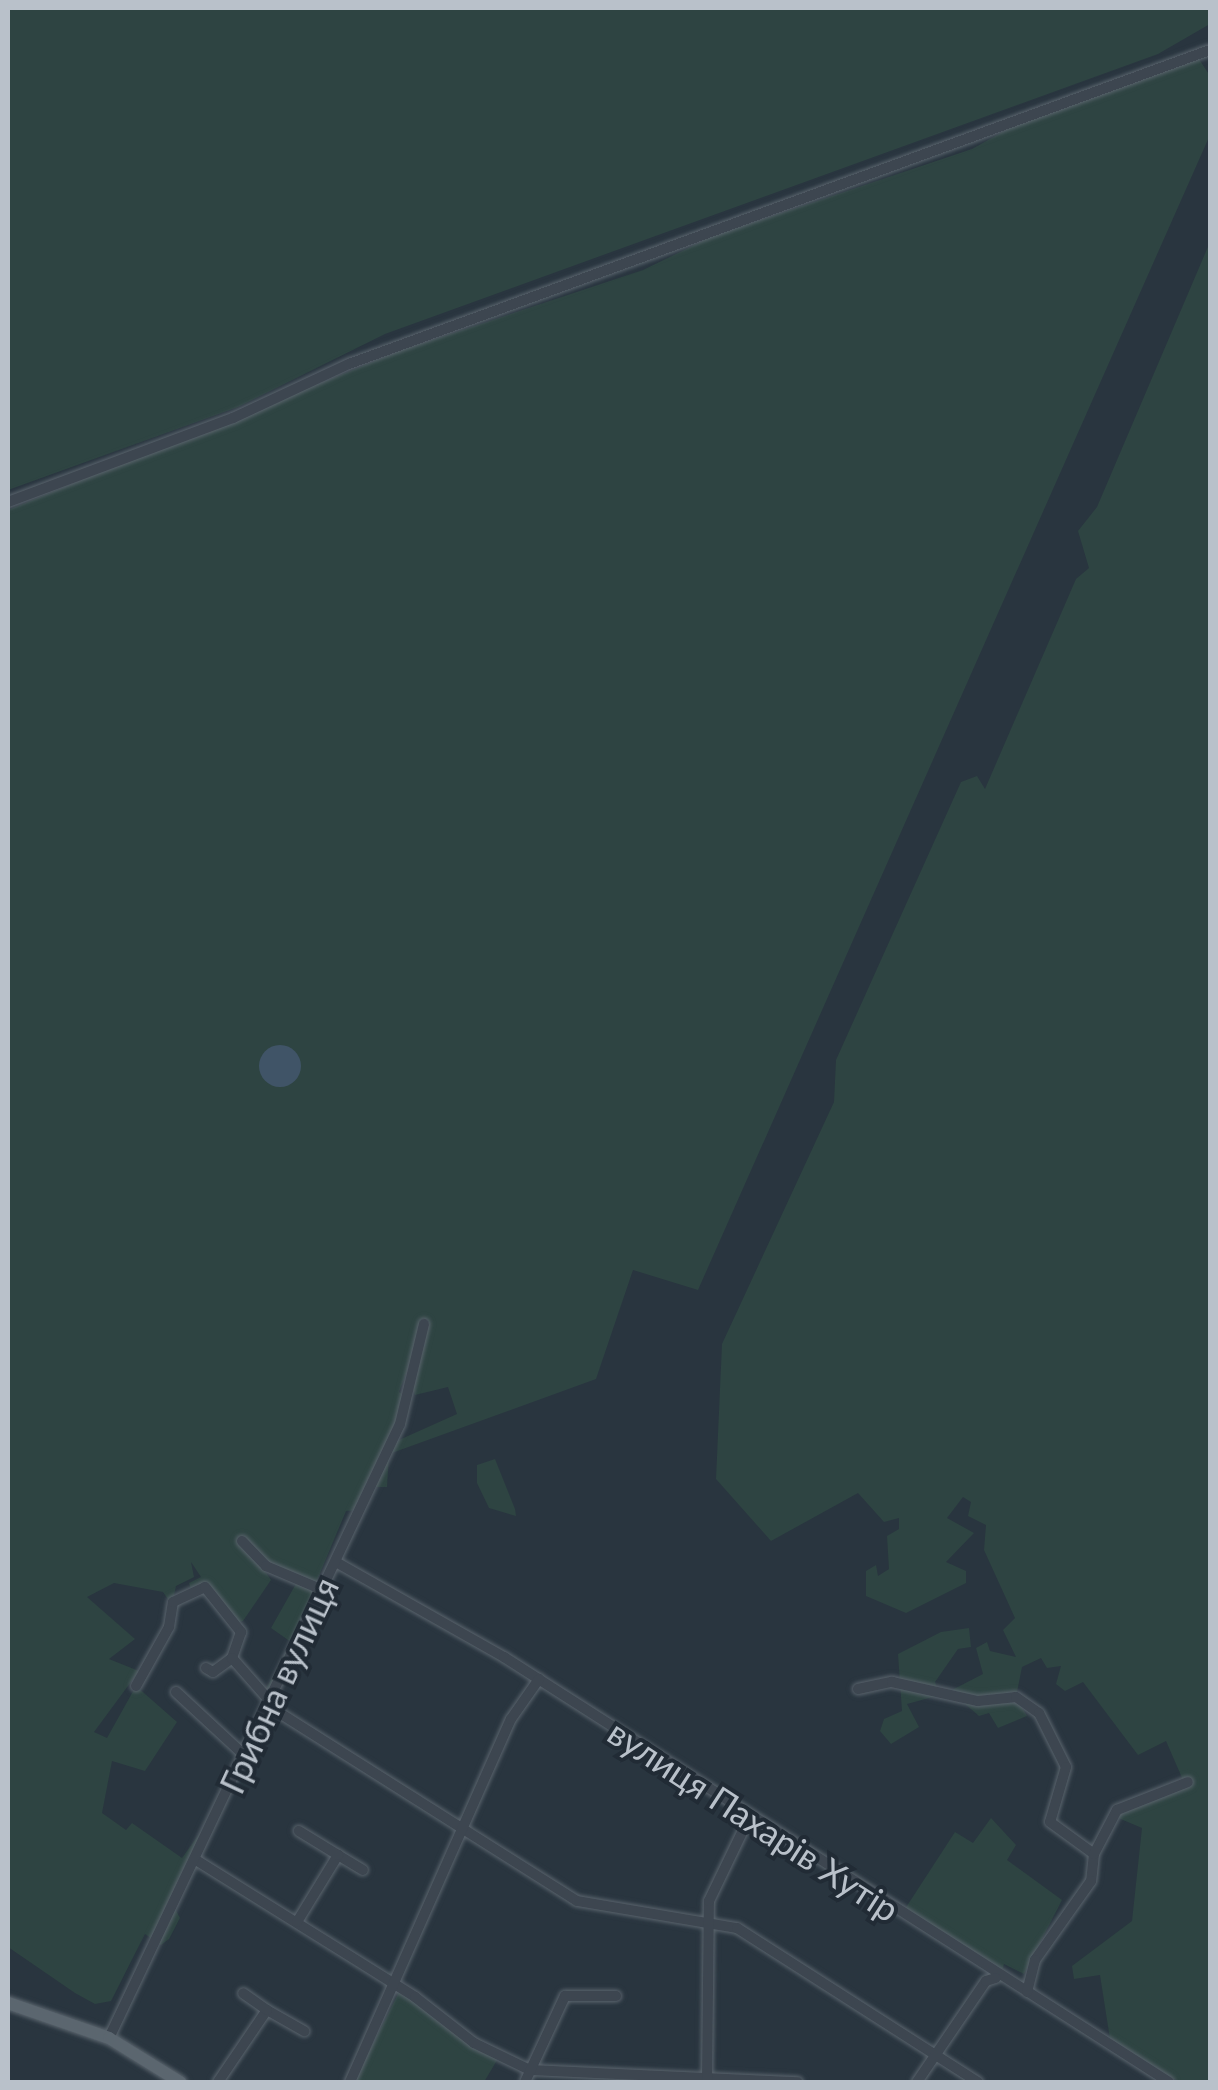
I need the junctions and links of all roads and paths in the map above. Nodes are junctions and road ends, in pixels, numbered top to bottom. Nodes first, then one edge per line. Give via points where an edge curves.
1 (1210, 50) edge
2 (8, 502) edge
3 (424, 1324) dead end
4 (242, 1541) dead end
5 (336, 1562) junction
6 (324, 1590) junction
7 (232, 1658) junction
8 (206, 1668) dead end
9 (539, 1679) junction
10 (136, 1686) dead end
11 (858, 1689) dead end
12 (176, 1692) dead end
13 (269, 1696) junction
14 (245, 1756) junction
15 (1188, 1782) dead end
16 (749, 1818) junction
17 (299, 1831) dead end
18 (464, 1832) junction
19 (1094, 1854) junction
20 (338, 1855) junction
21 (196, 1860) junction
22 (363, 1870) dead end
23 (297, 1922) junction
24 (710, 1922) junction
25 (996, 1978) junction
26 (394, 1986) junction
27 (1027, 1992) junction
28 (242, 1993) dead end
29 (616, 1996) dead end
30 (8, 2003) edge
31 (267, 2010) junction
32 (304, 2031) dead end
33 (109, 2038) junction
34 (935, 2055) junction
35 (530, 2070) junction
36 (1150, 2070) junction
37 (707, 2081) edge
38 (180, 2082) edge
39 (218, 2082) edge
40 (350, 2082) edge
41 (525, 2082) edge
42 (798, 2082) edge
43 (917, 2082) edge
44 (978, 2082) edge
45 (1142, 2082) edge
46 (1169, 2082) edge

1 - 2 street via 349,364 233,418
3 - 5 street, Грибна вулиця via 400,1424
4 - 6 street via 262,1564
5 - 6 street, Грибна вулиця
5 - 9 street, вулиця Пахарів Хутір
6 - 13 street, Грибна вулиця
7 - 8 street via 213,1672
7 - 10 street via 241,1632 206,1587 173,1602 170,1627
7 - 13 street
9 - 16 street, вулиця Пахарів Хутір
9 - 18 street via 511,1719
11 - 19 street via 892,1682 978,1701 1027,1701 1066,1767 1050,1822
12 - 14 street
13 - 14 street, Грибна вулиця
13 - 18 street
14 - 21 street, Грибна вулиця
15 - 19 street via 1117,1810
16 - 24 street via 710,1894
16 - 25 street, вулиця Пахарів Хутір
17 - 20 street
18 - 24 street via 580,1903
18 - 26 street
19 - 27 street via 1091,1880 1035,1960
20 - 22 street
20 - 23 street
21 - 23 street
21 - 33 street, Грибна вулиця
23 - 26 street
24 - 34 street via 748,1933
24 - 37 street
25 - 27 street, вулиця Пахарів Хутір
25 - 34 street
26 - 35 street via 474,2043
26 - 40 street
27 - 36 street, вулиця Пахарів Хутір
28 - 31 street
29 - 35 street via 565,1996
30 - 33 main road
31 - 32 street
31 - 39 street
33 - 38 main road
34 - 43 street
34 - 44 street
35 - 37 street
35 - 41 street
36 - 45 street
36 - 46 street, вулиця Пахарів Хутір
37 - 42 street

